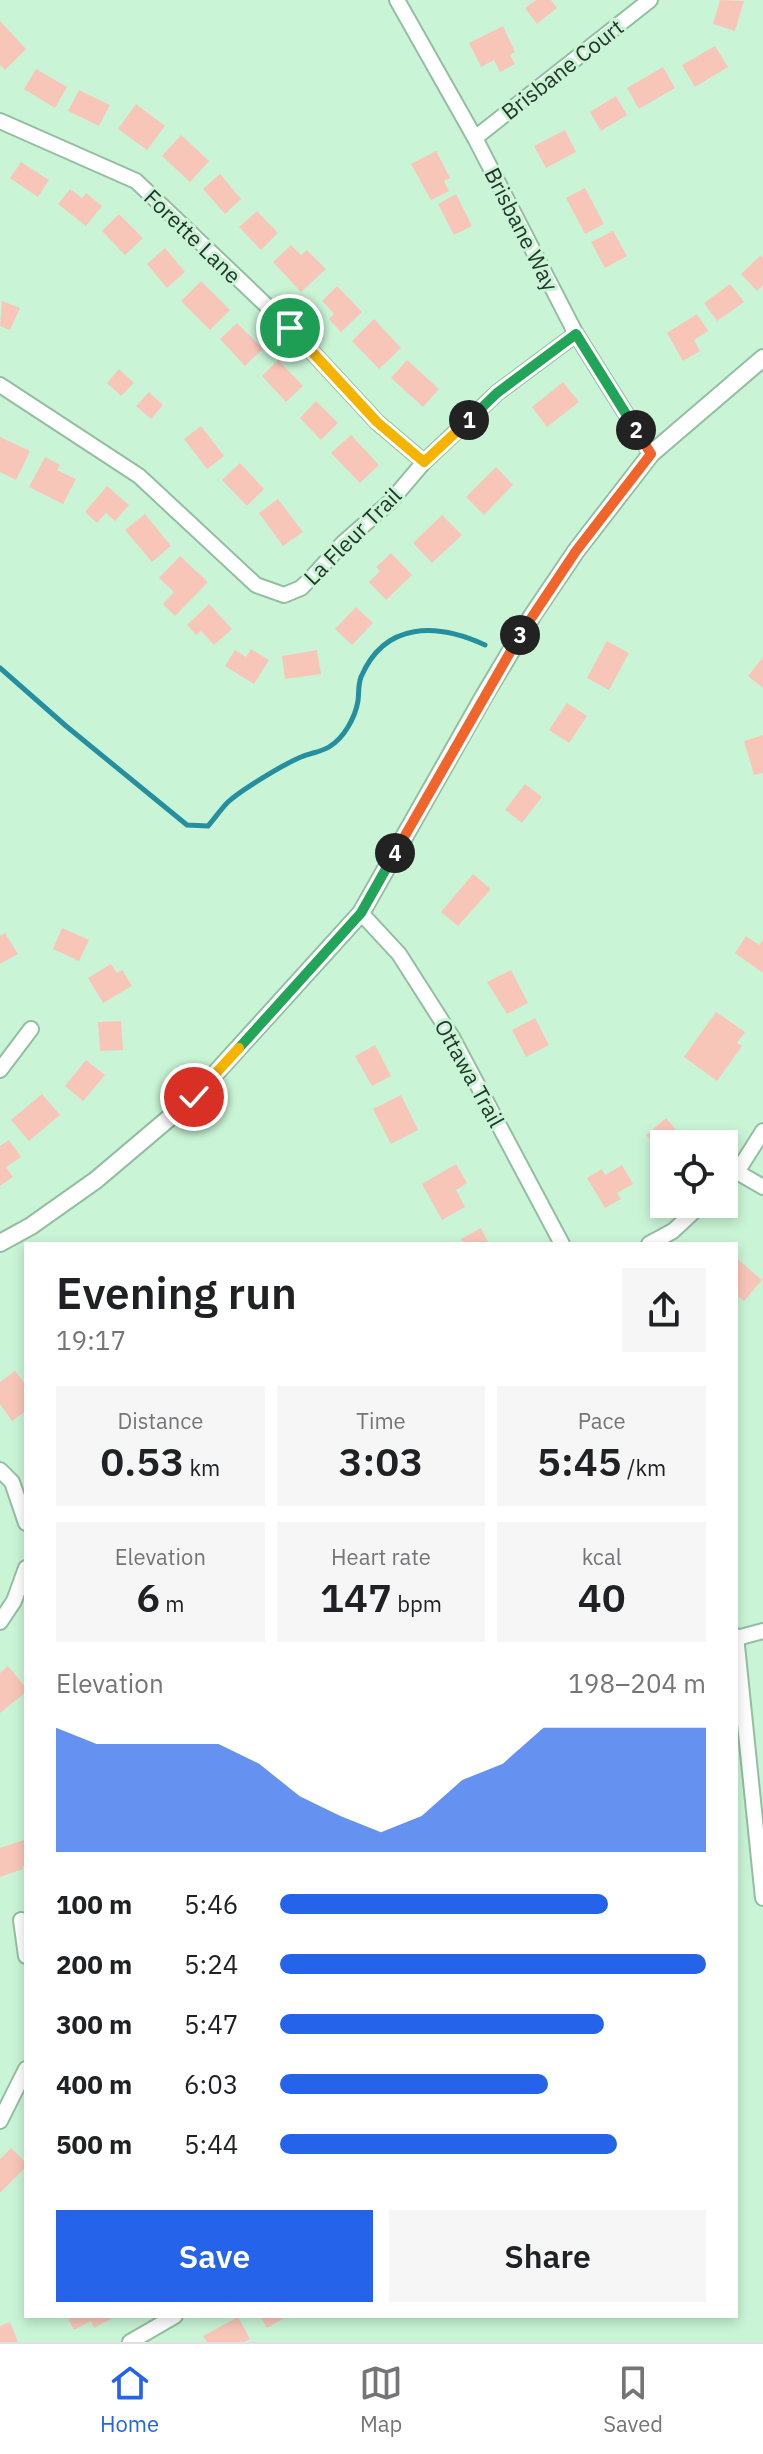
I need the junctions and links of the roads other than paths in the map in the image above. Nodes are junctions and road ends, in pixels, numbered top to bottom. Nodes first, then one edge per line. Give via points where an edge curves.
1 (397, 0) edge
2 (650, 0) edge
3 (0, 121) edge
4 (475, 138) junction
5 (576, 334) junction
6 (763, 358) edge
7 (0, 385) edge
8 (651, 454) junction
9 (424, 462) junction
10 (361, 913) junction
11 (31, 1029) dead end
12 (0, 1070) edge
13 (763, 1131) edge
14 (738, 1170) edge
15 (738, 1173) edge
16 (763, 1187) edge
17 (687, 1218) edge
18 (561, 1242) edge
19 (653, 1242) edge
20 (0, 1243) edge
21 (0, 1470) edge
22 (24, 1517) edge
23 (24, 1574) edge
24 (0, 1622) edge
25 (763, 1631) edge
26 (738, 1637) edge
27 (738, 1656) edge
28 (763, 1898) edge
29 (21, 1920) dead end
30 (24, 1942) edge
31 (24, 2073) edge
32 (0, 2121) edge
33 (172, 2318) edge
34 (130, 2342) edge

1 - 4 street, Brisbane Way
2 - 4 street, Brisbane Court
3 - 9 street, Forette Lane via 136,181 290,328 377,422
4 - 5 street, Brisbane Way
5 - 8 street, Brisbane Way
5 - 9 street, La Fleur Trail via 497,393
6 - 8 street
7 - 9 street, La Fleur Trail via 139,476 256,585 284,595 301,588
8 - 10 street via 532,616
10 - 18 street, Ottawa Trail via 399,954 452,1037
10 - 20 street via 194,1097 96,1180
11 - 12 street
13 - 14 street
15 - 16 street
17 - 19 street
21 - 22 street via 12,1482
23 - 24 street
25 - 26 street
27 - 28 street
29 - 30 street
31 - 32 street
33 - 34 street

